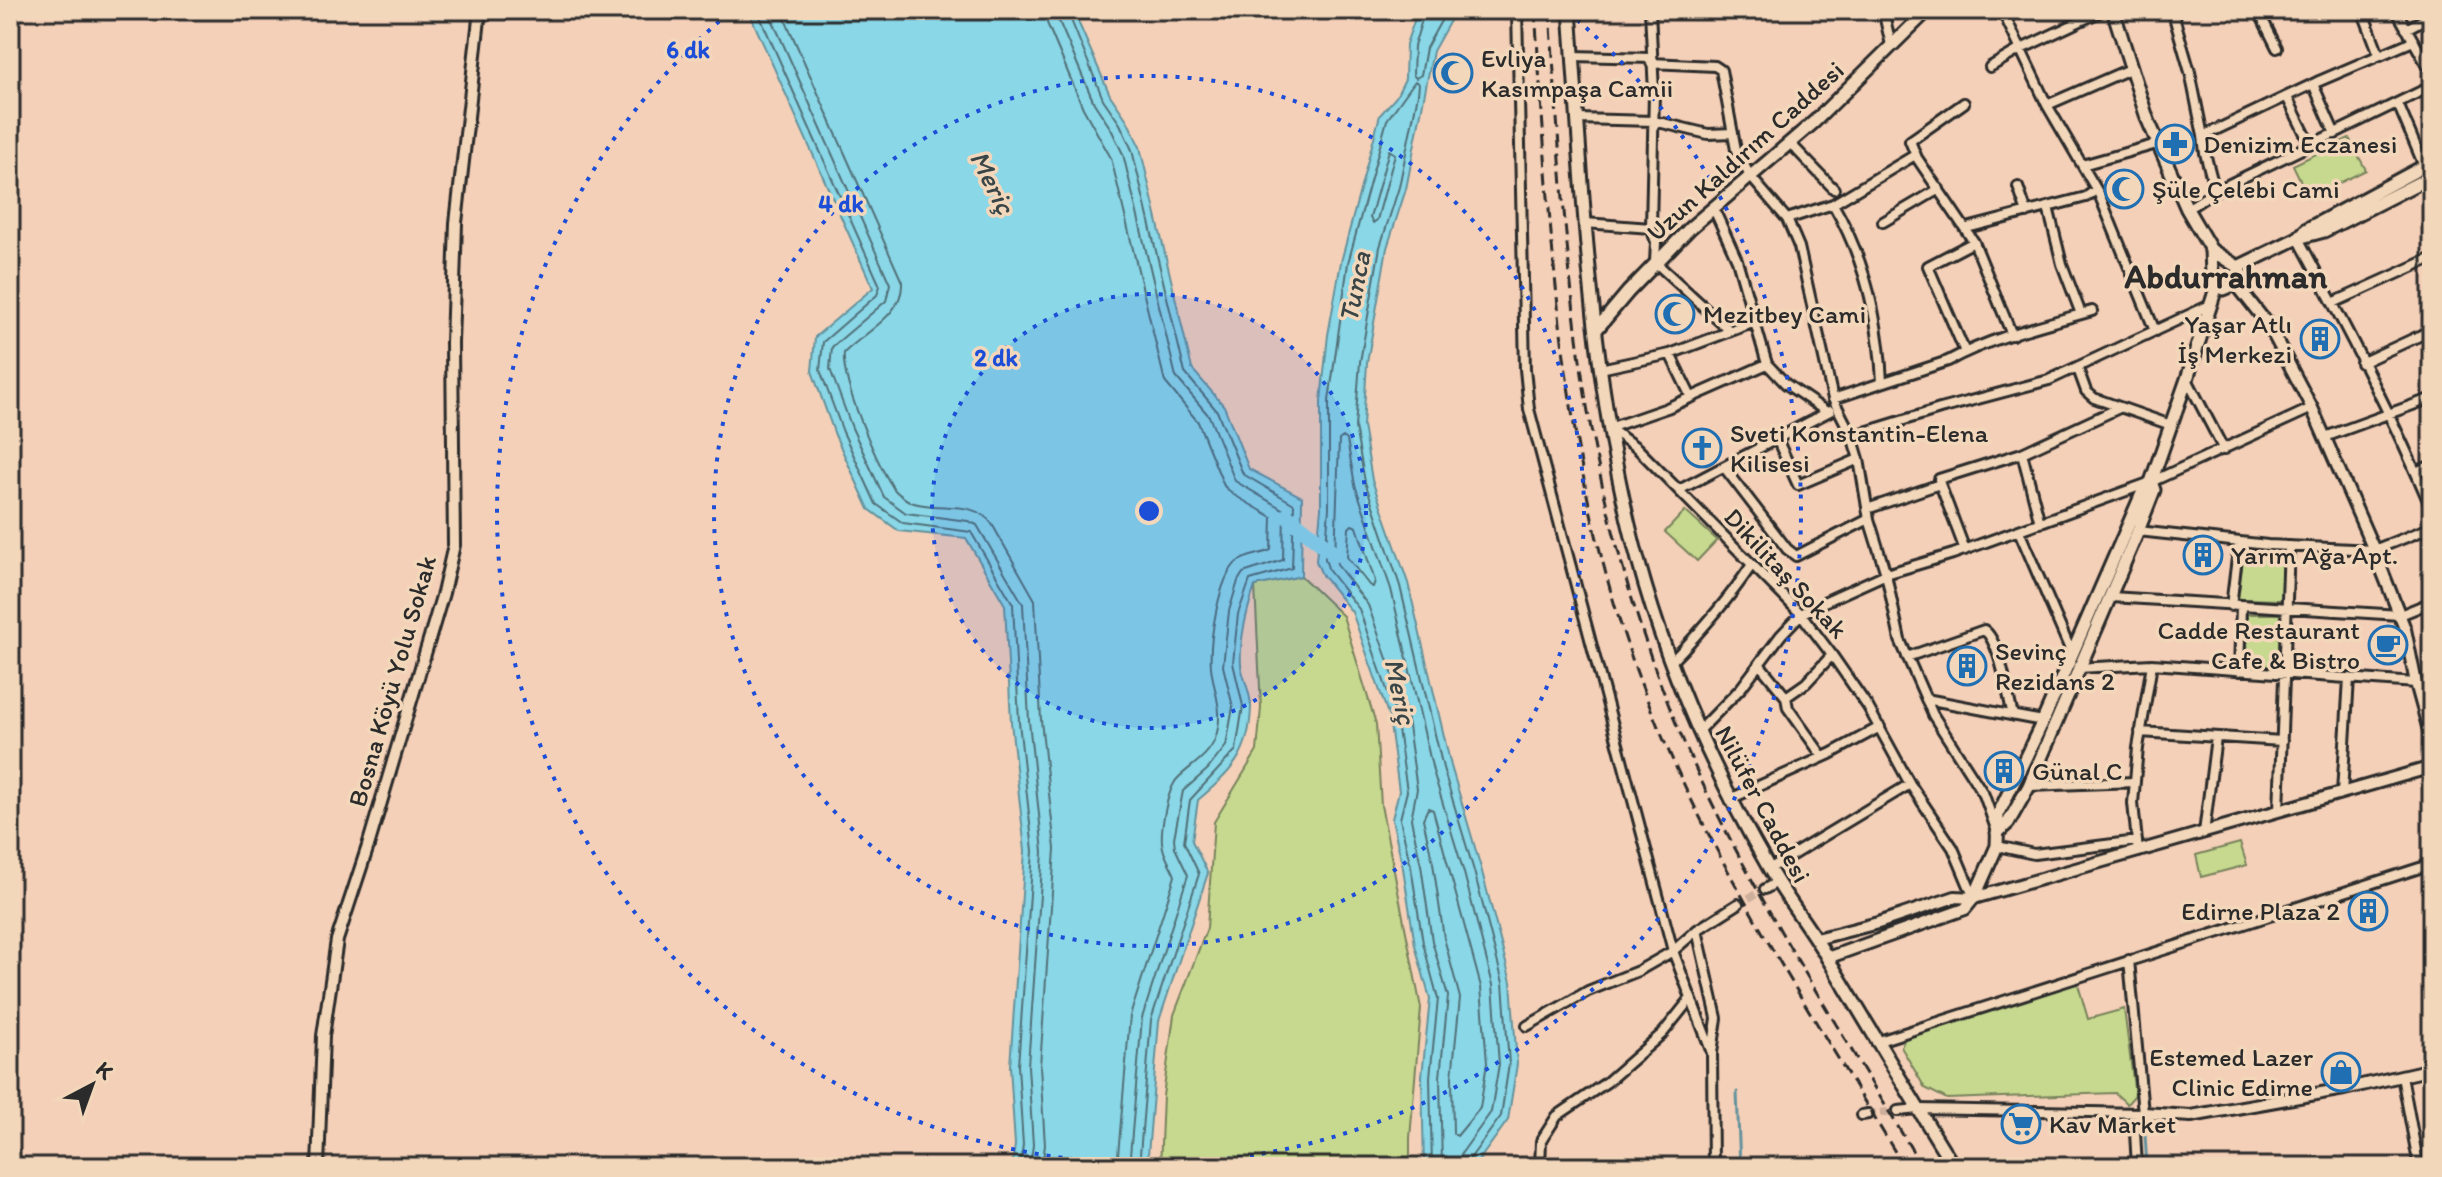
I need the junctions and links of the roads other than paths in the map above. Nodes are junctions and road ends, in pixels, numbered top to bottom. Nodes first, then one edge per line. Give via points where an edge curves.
1 (480, 10) edge
2 (1517, 10) edge
3 (1570, 10) edge
4 (1650, 10) edge
5 (1883, 10) edge
6 (1928, 10) edge
7 (2002, 10) edge
8 (2104, 10) edge
9 (2113, 10) edge
10 (2172, 10) edge
11 (2258, 10) edge
12 (2362, 10) edge
13 (2396, 10) edge
14 (2432, 15) edge
15 (2406, 29) junction
16 (2413, 41) junction
17 (1891, 45) junction
18 (2277, 48) dead end
19 (2019, 50) junction
20 (2379, 54) junction
21 (1573, 56) junction
22 (1651, 60) junction
23 (1990, 67) dead end
24 (2132, 68) junction
25 (2432, 74) edge
26 (2313, 84) junction
27 (2432, 86) edge
28 (2287, 97) junction
29 (1964, 103) dead end
30 (2398, 104) junction
31 (2047, 105) junction
32 (1577, 119) junction
33 (1654, 121) junction
34 (1733, 133) junction
35 (2335, 134) junction
36 (2203, 136) junction
37 (1790, 143) junction
38 (2157, 144) junction
39 (2311, 146) junction
40 (1915, 155) junction
41 (2082, 165) junction
42 (2430, 173) edge
43 (1750, 176) junction
44 (2018, 187) dead end
45 (1834, 189) dead end
46 (1939, 189) junction
47 (2096, 190) junction
48 (2215, 191) junction
49 (1833, 204) junction
50 (1713, 207) junction
51 (2048, 207) junction
52 (2187, 209) junction
53 (2027, 213) junction
54 (1787, 219) junction
55 (1883, 222) dead end
56 (1585, 223) junction
57 (1651, 228) junction
58 (1967, 228) junction
59 (2298, 238) junction
60 (1974, 242) junction
61 (2211, 250) junction
62 (2432, 258) edge
63 (1655, 262) junction
64 (2235, 266) junction
65 (2214, 279) junction
66 (2236, 284) junction
67 (2333, 303) junction
68 (2208, 306) junction
69 (2092, 311) dead end
70 (2081, 314) junction
71 (1755, 322) junction
72 (1596, 330) junction
73 (1729, 330) junction
74 (2432, 330) edge
75 (2155, 331) junction
76 (2012, 335) junction
77 (1965, 352) junction
78 (1670, 354) junction
79 (2361, 363) junction
80 (1767, 364) junction
81 (1600, 369) junction
82 (2078, 369) junction
83 (2187, 379) junction
84 (1882, 382) junction
85 (1691, 397) junction
86 (2432, 398) edge
87 (1836, 403) junction
88 (2119, 408) junction
89 (2312, 408) junction
90 (1827, 412) junction
91 (2390, 414) junction
92 (2171, 425) junction
93 (1609, 428) junction
94 (1852, 436) junction
95 (2325, 437) junction
96 (1777, 439) junction
97 (2224, 450) junction
98 (2022, 453) junction
99 (1859, 459) junction
100 (2432, 465) edge
101 (1724, 467) junction
102 (2416, 472) junction
103 (2151, 482) junction
104 (1940, 484) junction
105 (1679, 490) junction
106 (2432, 510) edge
107 (1868, 514) junction
108 (2040, 523) junction
109 (2432, 527) edge
110 (2019, 531) junction
111 (2138, 531) junction
112 (2239, 542) junction
113 (2289, 546) junction
114 (1965, 550) junction
115 (2374, 550) junction
116 (1751, 566) junction
117 (1886, 574) junction
118 (2111, 597) junction
119 (2432, 602) edge
120 (2231, 606) junction
121 (2241, 606) junction
122 (2286, 609) junction
123 (1801, 614) junction
124 (2400, 615) junction
125 (2072, 654) junction
126 (1832, 655) junction
127 (1907, 657) junction
128 (1671, 662) junction
129 (2152, 664) junction
130 (1760, 665) junction
131 (2078, 668) junction
132 (2239, 671) junction
133 (2284, 674) junction
134 (2349, 678) junction
135 (2416, 683) junction
136 (1786, 697) junction
137 (1926, 699) junction
138 (2013, 715) junction
139 (2043, 721) junction
140 (1880, 727) junction
141 (1699, 731) junction
142 (2140, 732) junction
143 (2216, 737) junction
144 (2432, 739) edge
145 (2282, 741) junction
146 (1823, 757) junction
147 (2432, 767) edge
148 (2135, 782) junction
149 (1910, 784) junction
150 (2029, 786) junction
151 (2342, 793) junction
152 (1730, 799) junction
153 (2279, 811) junction
154 (2204, 833) junction
155 (1997, 840) junction
156 (2138, 847) junction
157 (2432, 864) edge
158 (1769, 869) junction
159 (1777, 882) junction
160 (1765, 889) tunnel mouth
161 (1974, 898) junction
162 (1738, 904) tunnel mouth
163 (1697, 930) junction
164 (1816, 939) junction
165 (1673, 951) junction
166 (1827, 958) junction
167 (2129, 960) junction
168 (1691, 998) junction
169 (1527, 1026) dead end
170 (1876, 1042) junction
171 (1712, 1053) junction
172 (2432, 1069) edge
173 (2402, 1076) junction
174 (1918, 1109) junction
175 (1898, 1111) tunnel mouth
176 (2138, 1114) junction
177 (318, 1167) edge
178 (1540, 1167) edge
179 (1713, 1167) edge
180 (1954, 1167) edge
181 (2137, 1167) edge
182 (2419, 1167) edge

1 - 177 street, Bosna Köyü Yolu Sokak via 456,223 454,545 337,940 323,1036
2 - 165 street via 1529,409
3 - 21 main road
4 - 22 street
5 - 17 street
6 - 17 main road, Uzun Kaldırım Caddesi
7 - 19 street
8 - 19 street
9 - 24 main road
10 - 36 street
11 - 18 street
12 - 20 street
13 - 15 street
14 - 15 street
15 - 16 street
16 - 20 street
16 - 25 street
17 - 37 main road, Uzun Kaldırım Caddesi
19 - 23 street
19 - 31 street
20 - 26 street
21 - 22 street
21 - 32 main road
22 - 33 street
22 - 34 street via 1721,70
24 - 31 street
24 - 38 main road
26 - 28 street
26 - 35 street
27 - 30 street
28 - 36 street
28 - 39 street
29 - 40 street via 1910,141
30 - 35 street
30 - 42 street
31 - 41 street
32 - 33 street
32 - 56 main road
33 - 34 street via 1708,134
33 - 57 street
34 - 43 street
35 - 39 street
36 - 48 street
37 - 43 main road, Uzun Kaldırım Caddesi
37 - 45 street
38 - 41 street
38 - 52 main road
39 - 48 street
40 - 46 street
40 - 49 street
41 - 47 street
42 - 59 main road via 2324,231
43 - 50 main road, Uzun Kaldırım Caddesi
43 - 54 street
44 - 53 street
46 - 55 street
46 - 58 street
47 - 51 street
47 - 75 street
48 - 52 street
49 - 54 street
49 - 84 street via 1852,236 1877,321
50 - 63 main road, Uzun Kaldırım Caddesi
50 - 71 street via 1737,260
51 - 53 street
51 - 70 street
52 - 61 main road
53 - 58 street
54 - 87 street via 1799,247
56 - 57 street
56 - 72 main road
57 - 63 street
58 - 60 street
59 - 64 main road
59 - 67 street
60 - 76 street
60 - 77 street via 1928,266
61 - 64 main road
61 - 65 main road
62 - 67 street
63 - 72 main road, Uzun Kaldırım Caddesi
63 - 73 street
64 - 65 main road via 2219,267
64 - 66 main road via 2241,274
65 - 66 main road via 2224,289
65 - 68 main road
66 - 89 street via 2269,326
67 - 79 street
68 - 75 street
68 - 83 main road
69 - 70 street
70 - 76 street
71 - 73 street
71 - 80 street
72 - 81 main road
73 - 78 street
74 - 79 street
75 - 82 street
76 - 77 street
77 - 84 street
78 - 81 street
78 - 85 street
79 - 91 street
80 - 85 street
80 - 90 street
81 - 93 main road
82 - 88 street via 2086,391
82 - 94 street
83 - 92 main road
83 - 97 street
84 - 87 street
85 - 93 street
86 - 91 street
87 - 90 street
87 - 94 street
88 - 92 street
88 - 98 street
89 - 95 street
89 - 97 street
90 - 96 street
91 - 95 street
91 - 102 street
92 - 103 main road
93 - 105 street, Dikilitaş Sokak
93 - 128 main road, Nilüfer Caddesi via 1623,503
94 - 99 street
95 - 115 street
96 - 99 street via 1798,485
96 - 101 street
97 - 103 street
98 - 104 street via 1939,479
98 - 108 street
99 - 107 street
100 - 102 street
101 - 105 street
101 - 107 street via 1796,556
102 - 106 street
103 - 108 street
103 - 111 main road via 2154,490
103 - 125 main road
104 - 107 street
104 - 114 street
105 - 116 street, Dikilitaş Sokak
107 - 117 street
108 - 110 street
109 - 115 street
110 - 114 street
110 - 125 street
111 - 112 street
111 - 118 main road
112 - 113 street
112 - 120 street
113 - 115 street
113 - 122 street
114 - 117 street
115 - 124 street
116 - 123 street, Dikilitaş Sokak
116 - 128 street via 1709,624
117 - 123 street
117 - 127 street
118 - 120 street
118 - 131 main road
119 - 124 street
120 - 121 street
121 - 122 street
121 - 132 street
122 - 124 street
122 - 133 street
123 - 126 street, Dikilitaş Sokak
123 - 130 street
124 - 135 street
125 - 139 main road
126 - 136 street
126 - 140 street, Dikilitaş Sokak
127 - 137 street
127 - 138 street via 1984,630 1996,649
128 - 141 main road, Nilüfer Caddesi
129 - 131 street
129 - 132 street
129 - 142 street
130 - 136 street
130 - 141 street
131 - 150 main road
132 - 133 street
133 - 134 street
133 - 145 street
134 - 135 street
134 - 151 street
135 - 144 street
136 - 146 street via 1788,708
137 - 138 street
137 - 155 street via 1984,795
138 - 139 street
139 - 155 main road via 1998,815
140 - 146 street
140 - 149 street, Dikilitaş Sokak
141 - 152 main road, Nilüfer Caddesi
142 - 143 street
142 - 148 street
143 - 145 street
143 - 154 street
145 - 153 street
146 - 152 street
147 - 151 street
148 - 150 street
148 - 156 street
149 - 158 street
149 - 161 street, Dikilitaş Sokak via 1953,848
150 - 155 main road
151 - 153 street
152 - 158 main road, Nilüfer Caddesi
153 - 154 street
154 - 156 street
155 - 156 street via 2034,854
155 - 161 main road
156 - 161 street
157 - 167 street
158 - 159 main road, Nilüfer Caddesi
159 - 160 street
159 - 164 main road, Nilüfer Caddesi
161 - 164 street via 1955,897
161 - 166 street via 1965,909
162 - 163 street
163 - 165 street
163 - 171 street via 1717,1018
164 - 166 main road, Nilüfer Caddesi
165 - 168 street
165 - 169 street
166 - 170 main road, Nilüfer Caddesi
167 - 170 street
167 - 176 street
168 - 171 street
168 - 178 street via 1663,1033 1607,1082 1557,1116 1541,1141
170 - 174 main road, Nilüfer Caddesi
171 - 179 street
172 - 173 street
173 - 176 street via 2191,1116
173 - 182 street
174 - 175 street
174 - 176 street
174 - 180 main road, Nilüfer Caddesi
176 - 181 street

